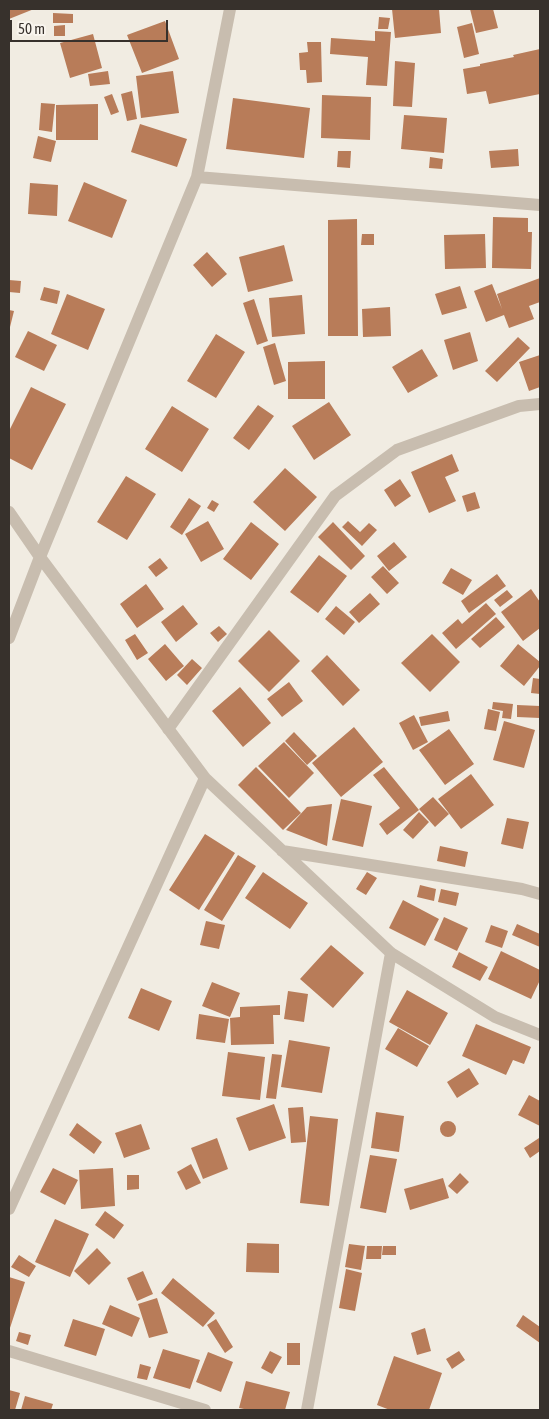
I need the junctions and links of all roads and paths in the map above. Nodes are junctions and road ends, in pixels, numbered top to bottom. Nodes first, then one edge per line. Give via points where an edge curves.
1 (230, 9) edge
2 (197, 177) junction
3 (540, 205) edge
4 (540, 404) edge
5 (9, 512) edge
6 (40, 557) junction
7 (9, 638) edge
8 (168, 730) junction
9 (205, 778) junction
10 (282, 851) junction
11 (540, 894) edge
12 (390, 953) junction
13 (540, 1035) edge
14 (9, 1209) edge
15 (9, 1351) edge
16 (205, 1410) edge
17 (307, 1410) edge

1 - 2 street
2 - 3 street
2 - 6 street
4 - 8 street via 519,406 397,450 334,496
5 - 6 street
6 - 7 street
6 - 8 street
8 - 9 street
9 - 10 street
9 - 14 street
10 - 11 street
10 - 12 street
12 - 13 street via 495,1017
12 - 17 street
15 - 16 street

